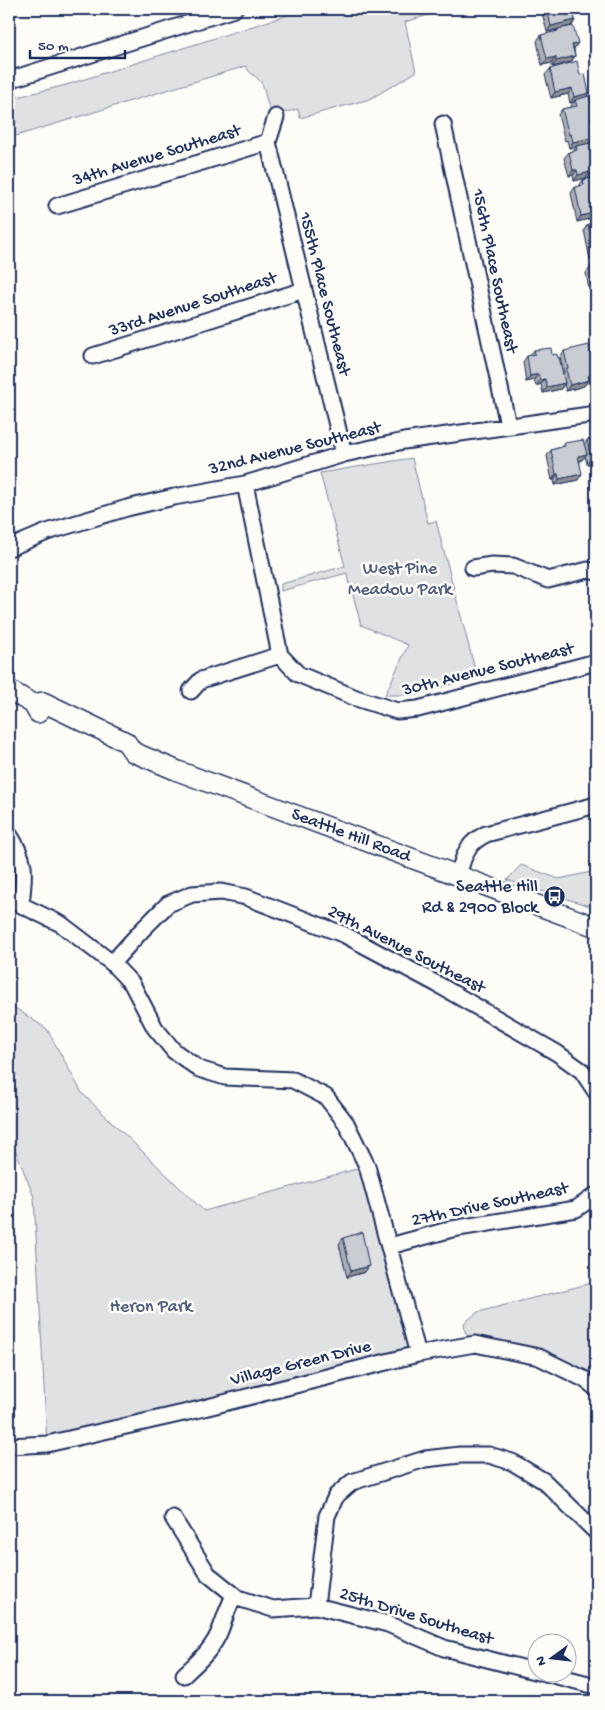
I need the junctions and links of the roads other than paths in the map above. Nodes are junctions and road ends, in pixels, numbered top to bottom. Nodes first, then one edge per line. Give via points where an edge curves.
1 (234, 9) edge
2 (9, 80) edge
3 (276, 118) dead end
4 (443, 124) dead end
5 (268, 142) junction
6 (57, 206) dead end
7 (304, 290) junction
8 (94, 356) dead end
9 (596, 414) edge
10 (508, 425) junction
11 (344, 454) junction
12 (245, 484) junction
13 (9, 548) edge
14 (473, 568) dead end
15 (596, 572) edge
16 (280, 655) junction
17 (595, 663) edge
18 (9, 690) edge
19 (191, 691) dead end
20 (596, 805) edge
21 (9, 834) edge
22 (458, 875) junction
23 (15, 908) edge
24 (596, 927) edge
25 (112, 963) junction
26 (596, 1092) edge
27 (596, 1195) edge
28 (390, 1246) junction
29 (418, 1354) junction
30 (596, 1388) edge
31 (9, 1446) edge
32 (173, 1518) dead end
33 (596, 1532) edge
34 (234, 1594) junction
35 (316, 1606) junction
36 (528, 1669) edge
37 (184, 1675) dead end
38 (578, 1682) edge
39 (596, 1686) edge

1 - 2 street
3 - 5 street
4 - 10 street, 156th Place Southeast
5 - 6 street, 34th Avenue Southeast
5 - 7 street, 155th Place Southeast
7 - 8 street, 33rd Avenue Southeast
7 - 11 street, 155th Place Southeast
9 - 10 street, 32nd Avenue Southeast
10 - 11 street, 32nd Avenue Southeast
11 - 12 street, 32nd Avenue Southeast
12 - 13 street, 32nd Avenue Southeast via 127,508 47,532
12 - 16 street
14 - 15 street via 492,564 513,566 548,580 588,570
16 - 17 street, 30th Avenue Southeast via 298,674 397,711 418,709
16 - 19 street via 201,680
18 - 22 main road, Seattle Hill Road via 33,704 38,713 123,754 133,752 178,772
20 - 22 street via 486,834 467,847
21 - 23 street via 25,869
22 - 24 main road, Seattle Hill Road
23 - 25 street via 61,924
25 - 26 street, 29th Avenue Southeast via 168,904 192,894 221,892 246,897 345,935 437,984 557,1053 582,1071
25 - 28 street via 132,984 155,1028 174,1051 199,1068 225,1077 293,1080 326,1097 346,1123 367,1166
27 - 28 street, 27th Drive Southeast via 576,1208 452,1229
28 - 29 street
29 - 30 street, Village Green Drive via 475,1344 539,1357
29 - 31 street, Village Green Drive via 47,1444
32 - 34 street, 25th Drive Southeast via 208,1574
33 - 35 street via 544,1481 512,1462 489,1455 425,1459 352,1482 336,1496 327,1516
34 - 35 street, 25th Drive Southeast via 273,1609
34 - 37 street via 212,1646
35 - 36 street, 25th Drive Southeast via 388,1624 444,1648
38 - 39 street, 25th Drive Southeast

